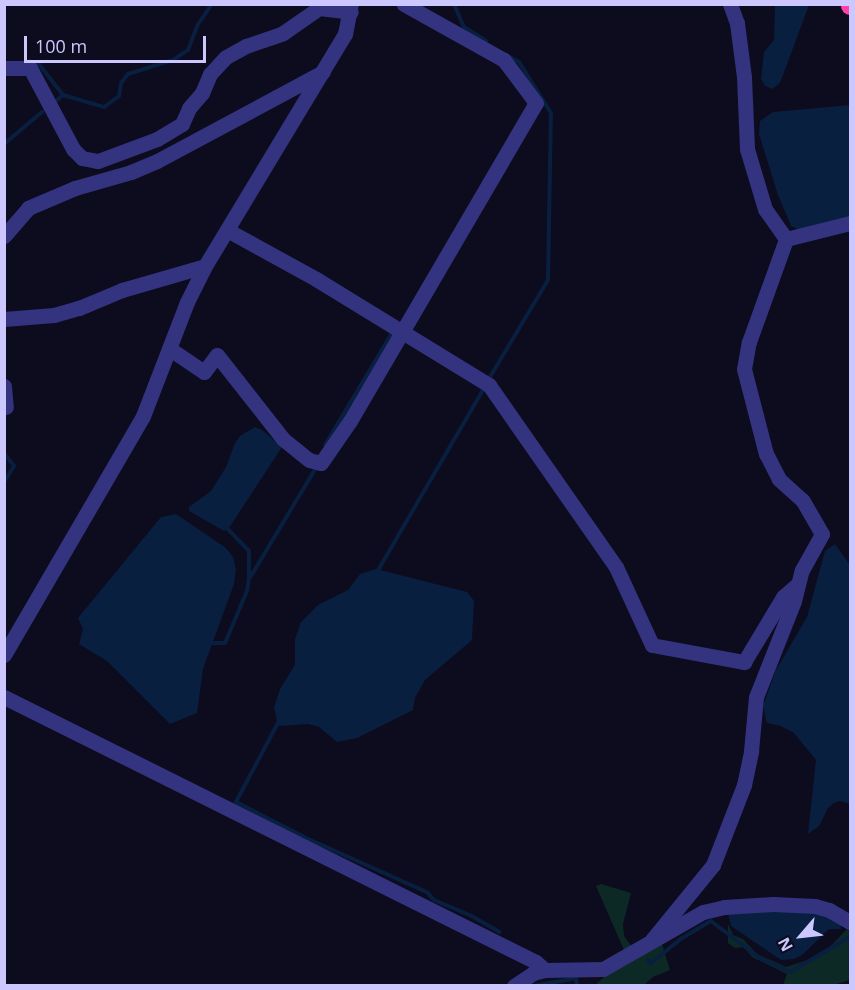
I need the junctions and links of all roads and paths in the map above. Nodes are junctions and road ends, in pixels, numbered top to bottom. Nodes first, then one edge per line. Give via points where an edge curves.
1 (404, 4) edge
2 (730, 4) edge
3 (351, 8) edge
4 (4, 68) edge
5 (323, 72) junction
6 (850, 223) edge
7 (227, 230) junction
8 (4, 236) edge
9 (786, 239) junction
10 (205, 267) junction
11 (4, 319) edge
12 (401, 333) junction
13 (171, 349) junction
14 (4, 386) edge
15 (6, 407) dead end
16 (797, 585) junction
17 (4, 655) edge
18 (4, 697) edge
19 (850, 922) edge
20 (651, 941) junction
21 (545, 970) junction
22 (514, 986) edge

1 - 12 street via 504,60 536,103
2 - 9 street via 737,23 744,77 747,149 765,209
3 - 4 street via 319,8 283,33 226,57 210,74 182,124 157,139 98,161 82,158 73,149 30,68
3 - 5 street via 345,34
5 - 7 street
5 - 8 street via 157,161 28,208
6 - 9 street
7 - 10 street
7 - 12 street via 316,279
9 - 16 street via 749,342 744,369 766,454 779,479 802,500 822,534
10 - 11 street via 122,290 54,315
10 - 13 street via 187,302
12 - 13 street via 321,463 309,460 283,439 217,355 204,372
12 - 16 street via 492,390 616,567 652,645 744,662 783,597
13 - 17 street via 143,416
14 - 15 street
16 - 20 street via 794,602 756,697 744,785 713,865
18 - 21 street via 526,957
19 - 20 street via 815,906 724,907 703,912
20 - 21 street via 603,969
21 - 22 street

